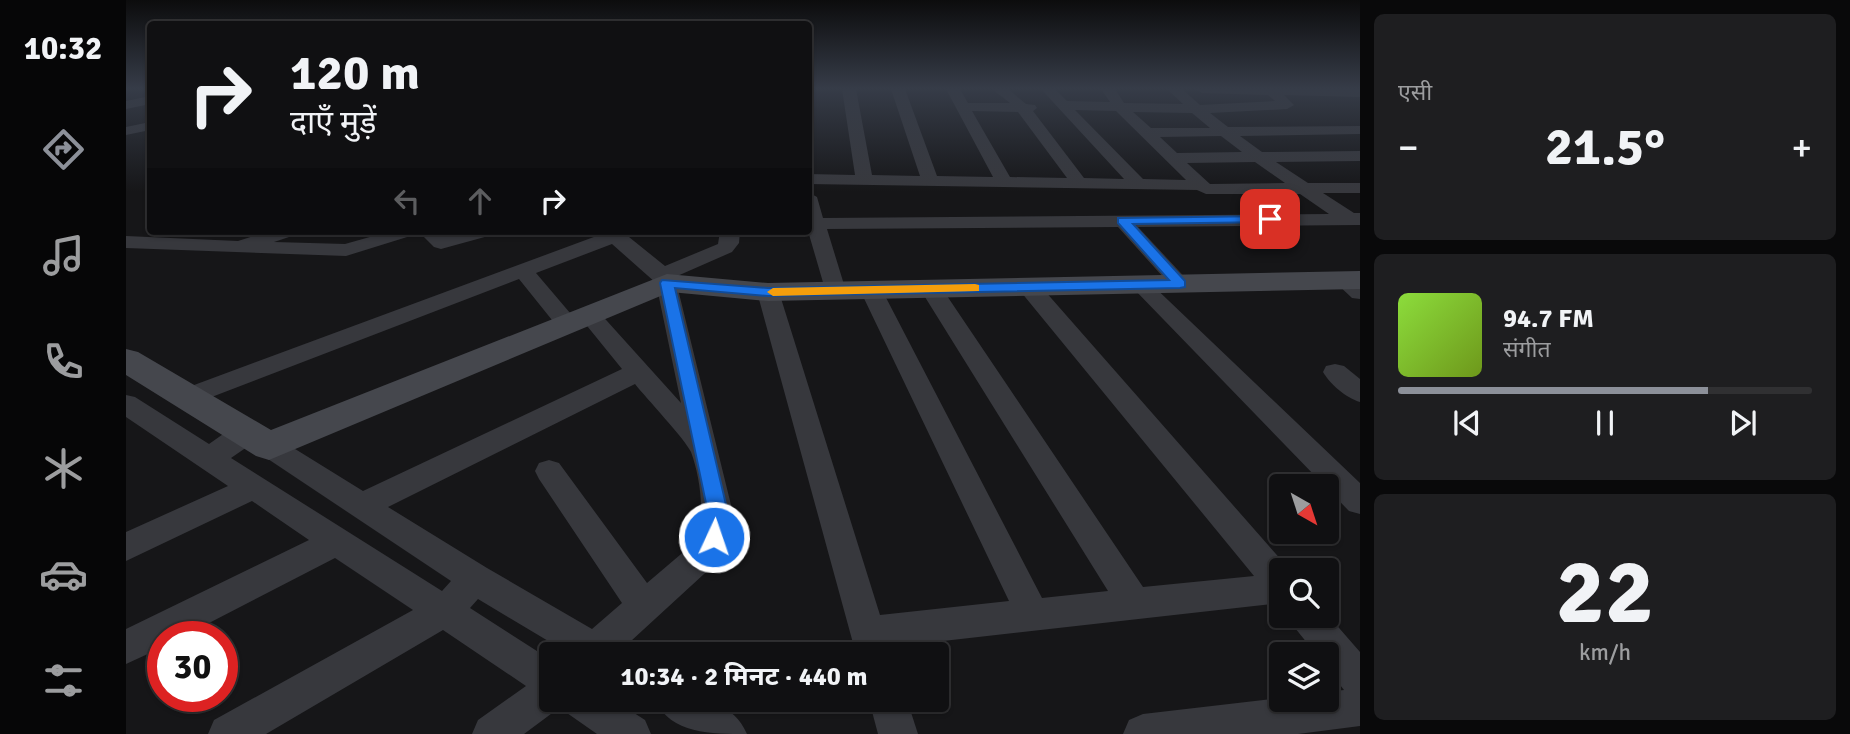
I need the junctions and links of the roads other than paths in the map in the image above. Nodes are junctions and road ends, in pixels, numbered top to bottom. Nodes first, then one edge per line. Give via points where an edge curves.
1 (855, 123) edge
2 (910, 123) edge
3 (972, 123) edge
4 (1034, 123) edge
5 (1080, 123) edge
6 (1137, 123) edge
7 (1215, 123) edge
8 (147, 128) edge
9 (1360, 130) edge
10 (126, 131) edge
11 (1227, 132) junction
12 (1147, 133) junction
13 (1360, 156) edge
14 (1262, 157) junction
15 (1173, 158) junction
16 (812, 179) edge
17 (864, 180) junction
18 (930, 181) junction
19 (1004, 182) junction
20 (1079, 183) junction
21 (1138, 184) junction
22 (1203, 187) junction
23 (1303, 188) junction
24 (1360, 188) edge
25 (1244, 220) junction
26 (1123, 221) junction
27 (1356, 221) edge
28 (812, 224) edge
29 (812, 227) edge
30 (163, 235) edge
31 (275, 235) edge
32 (398, 235) edge
33 (432, 235) edge
34 (470, 235) edge
35 (617, 235) edge
36 (624, 235) edge
37 (730, 235) edge
38 (126, 242) edge
39 (151, 243) junction
40 (240, 247) junction
41 (523, 271) junction
42 (665, 279) junction
43 (1140, 284) junction
44 (1180, 284) junction
45 (1355, 285) edge
46 (1029, 287) junction
47 (931, 289) junction
48 (872, 290) junction
49 (835, 291) junction
50 (768, 292) junction
51 (579, 320) junction
52 (126, 360) edge
53 (638, 372) junction
54 (1360, 372) edge
55 (1360, 393) edge
56 (187, 397) junction
57 (126, 404) edge
58 (258, 440) junction
59 (702, 445) junction
60 (210, 457) junction
61 (549, 471) dead end
62 (254, 487) junction
63 (1360, 502) edge
64 (361, 506) junction
65 (336, 542) junction
66 (126, 547) edge
67 (1269, 572) edge
68 (1269, 587) edge
69 (460, 594) junction
70 (1135, 604) junction
71 (645, 608) junction
72 (1032, 615) junction
73 (1317, 628) edge
74 (570, 642) edge
75 (607, 642) edge
76 (870, 642) edge
77 (882, 642) edge
78 (126, 647) edge
79 (539, 670) edge
80 (1360, 680) edge
81 (539, 700) edge
82 (1360, 708) edge
83 (598, 712) edge
84 (693, 712) edge
85 (892, 712) edge
86 (228, 734) edge
87 (492, 734) edge
88 (631, 734) edge
89 (727, 734) edge
90 (898, 734) edge
91 (1143, 734) edge

1 - 17 street
2 - 18 street
3 - 19 street
4 - 20 street
5 - 21 street
6 - 12 street
7 - 11 street
8 - 10 street
9 - 11 street
11 - 12 street
11 - 14 street
12 - 15 street
13 - 14 street
14 - 15 street
14 - 23 street
15 - 22 street
16 - 17 street
17 - 18 street
18 - 19 street
19 - 20 street
20 - 21 street
21 - 22 street
22 - 23 street
22 - 25 street
23 - 24 street
23 - 27 street
25 - 26 street
25 - 27 street
26 - 28 street
26 - 44 street
29 - 49 street
30 - 39 street
31 - 40 street
32 - 40 street via 346,250
33 - 34 street via 441,243
35 - 41 street
36 - 42 street
37 - 42 street via 725,248
38 - 39 street
39 - 40 street
41 - 51 street
41 - 56 street
42 - 50 street
42 - 51 street
42 - 59 street
43 - 44 street
43 - 46 street
43 - 63 street
44 - 45 street
46 - 47 street
46 - 67 street
47 - 48 street
47 - 70 street
48 - 49 street
48 - 72 street
49 - 50 street
50 - 76 street
51 - 53 street
51 - 58 street
52 - 56 street
53 - 59 street
53 - 64 street
54 - 55 street via 1335,372
56 - 58 street
57 - 60 street
58 - 60 street
58 - 64 street
59 - 71 street via 718,513 714,537 705,553
60 - 62 street
61 - 71 street
62 - 65 street
62 - 66 street
64 - 69 street
65 - 69 street
65 - 78 street
68 - 70 street
69 - 74 street
69 - 79 street
69 - 86 street
70 - 72 street
71 - 75 street
72 - 77 street
73 - 80 street
81 - 87 street
82 - 91 street
83 - 88 street
84 - 89 street
85 - 90 street

